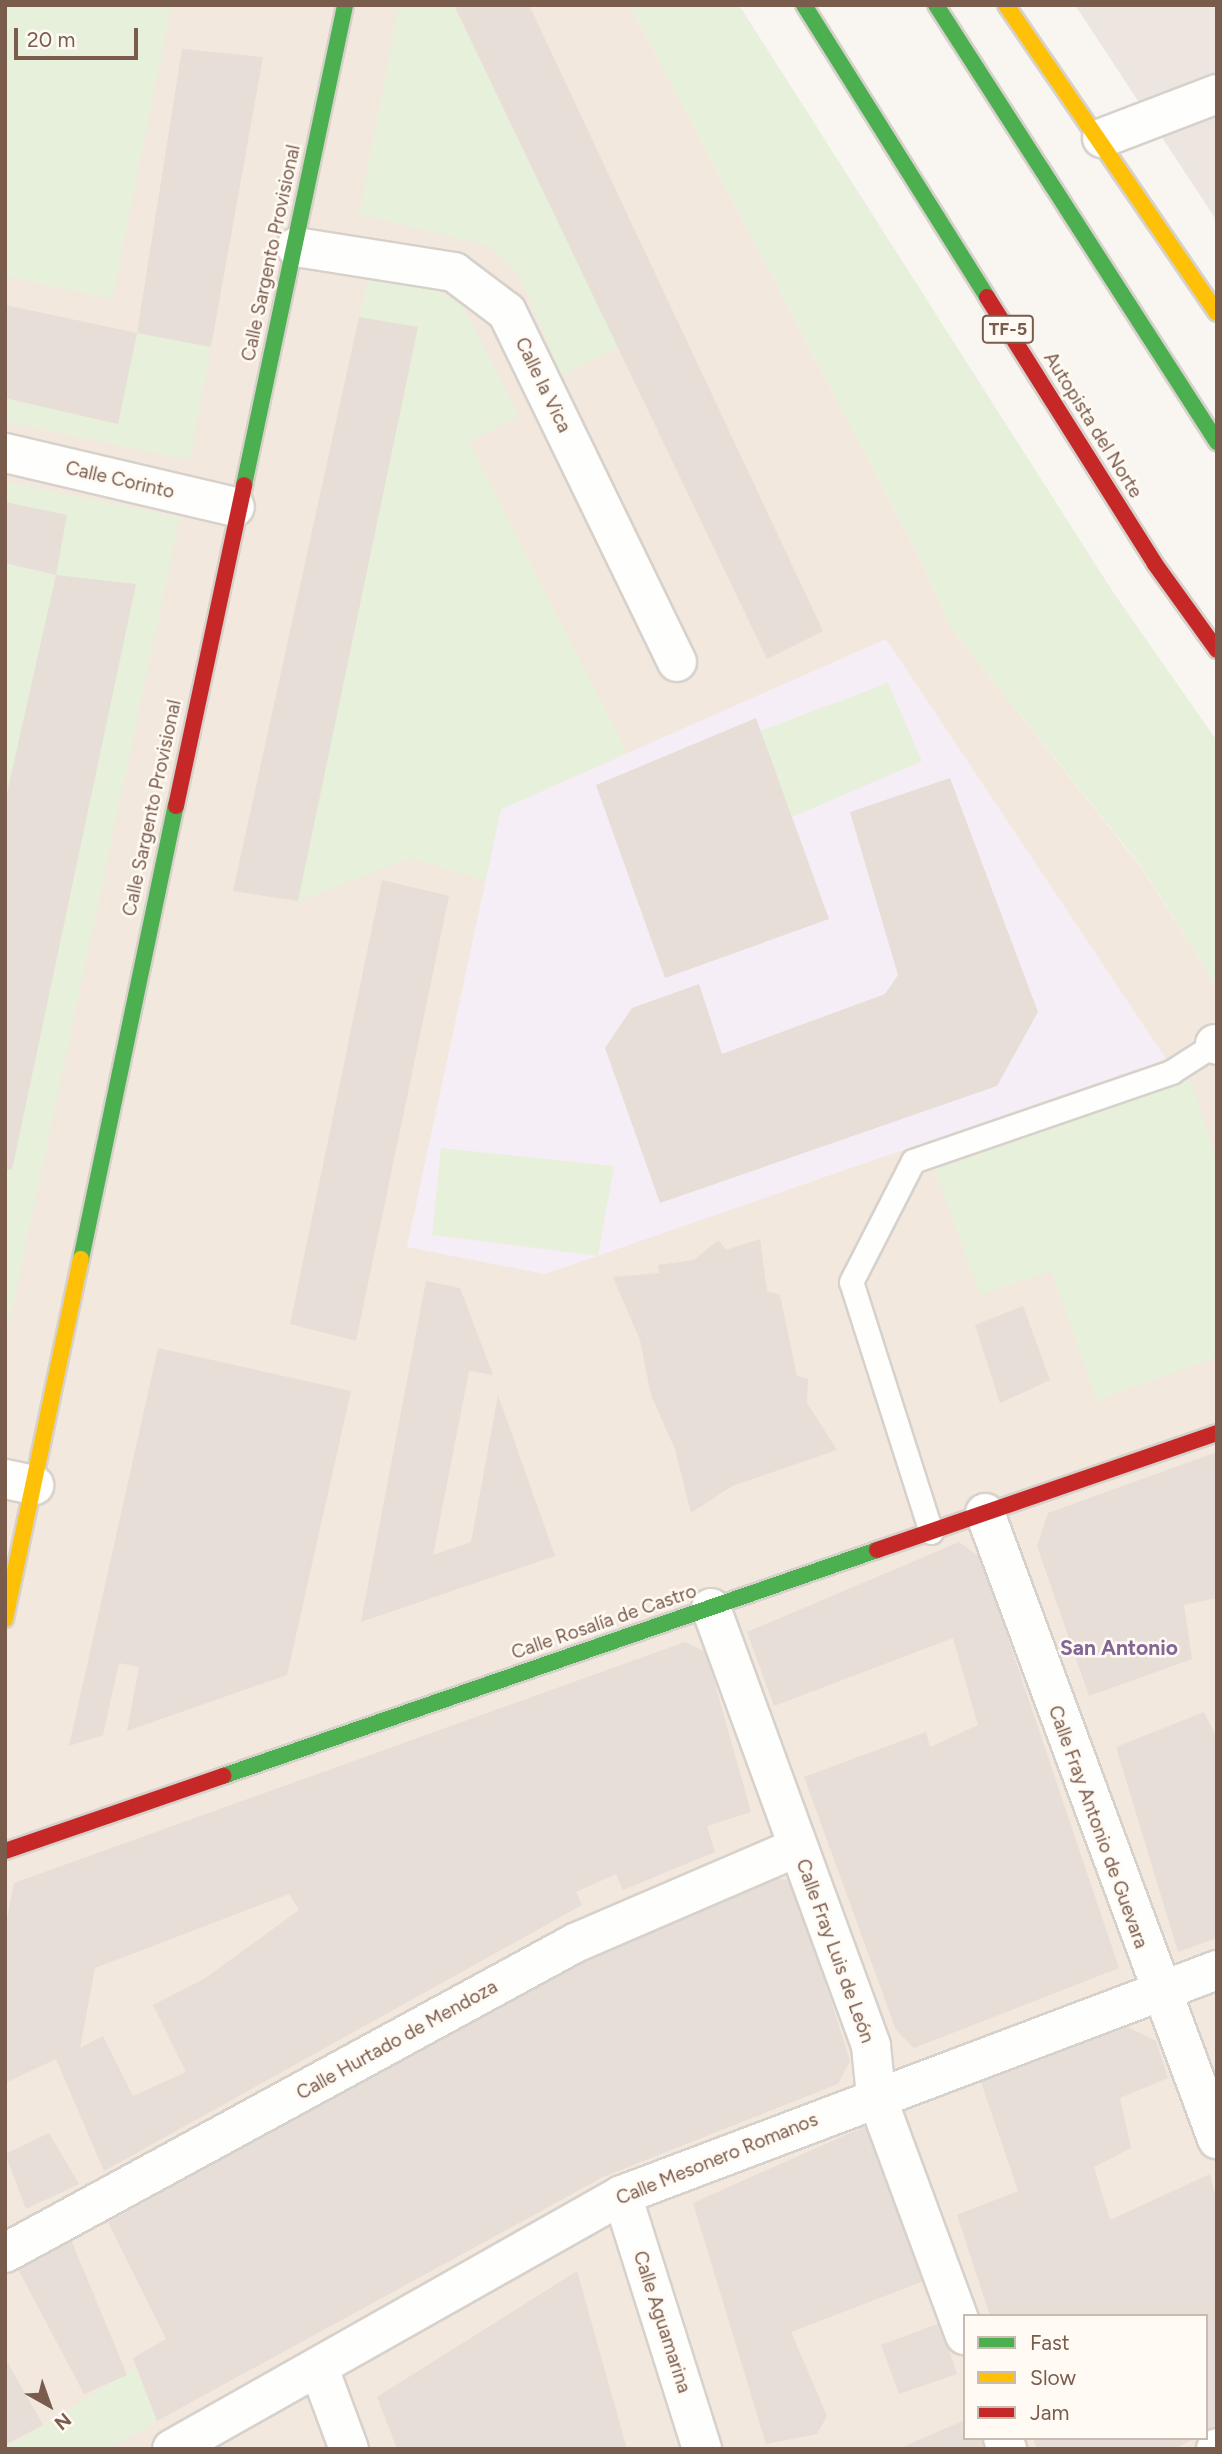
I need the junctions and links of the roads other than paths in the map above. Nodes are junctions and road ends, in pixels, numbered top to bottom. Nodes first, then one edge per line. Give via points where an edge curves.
1 (345, 5) edge
2 (804, 5) edge
3 (936, 5) edge
4 (1006, 5) edge
5 (1217, 94) edge
6 (1102, 138) junction
7 (296, 247) junction
8 (1217, 313) edge
9 (1217, 442) edge
10 (5, 453) edge
11 (235, 507) junction
12 (1217, 650) edge
13 (677, 662) dead end
14 (1216, 1045) edge
15 (1217, 1433) edge
16 (20, 1482) edge
17 (985, 1513) junction
18 (931, 1532) junction
19 (711, 1608) junction
20 (5, 1619) edge
21 (798, 1847) junction
22 (5, 1851) edge
23 (1217, 1970) edge
24 (1157, 1991) junction
25 (876, 2095) junction
26 (1217, 2139) edge
27 (622, 2195) junction
28 (5, 2253) edge
29 (963, 2330) edge
30 (319, 2368) junction
31 (172, 2449) edge
32 (349, 2449) edge
33 (702, 2449) edge

1 - 7 main road, Calle Sargento Provisional
2 - 12 main road, Autopista del Norte / TF-5 via 1156,564
3 - 9 main road
4 - 6 main road
5 - 6 street
6 - 8 main road
7 - 11 main road, Calle Sargento Provisional
7 - 13 street, Calle la Vica via 454,272 507,312
10 - 11 street, Calle Corinto
11 - 16 main road, Calle Sargento Provisional
14 - 18 lane via 1171,1072 913,1161 851,1282
15 - 17 main road, Calle Rosalía de Castro
16 - 20 main road, Calle Sargento Provisional
17 - 18 main road, Calle Rosalía de Castro
17 - 24 street, Calle Fray Antonio de Guevara
18 - 19 main road, Calle Rosalía de Castro
19 - 21 street, Calle Fray Luis de León
19 - 22 main road, Calle Rosalía de Castro
21 - 25 street, Calle Fray Luis de León via 872,2046
21 - 28 street, Calle Hurtado de Mendoza via 575,1943
23 - 24 street, Calle Mesonero Romanos
24 - 25 street, Calle Mesonero Romanos
24 - 26 street, Calle Fray Antonio de Guevara
25 - 27 street, Calle Mesonero Romanos
25 - 29 street, Calle Fray Luis de León
27 - 30 street, Calle Mesonero Romanos
27 - 33 street, Calle Aguamarina
30 - 31 street, Calle Mesonero Romanos
30 - 32 street

